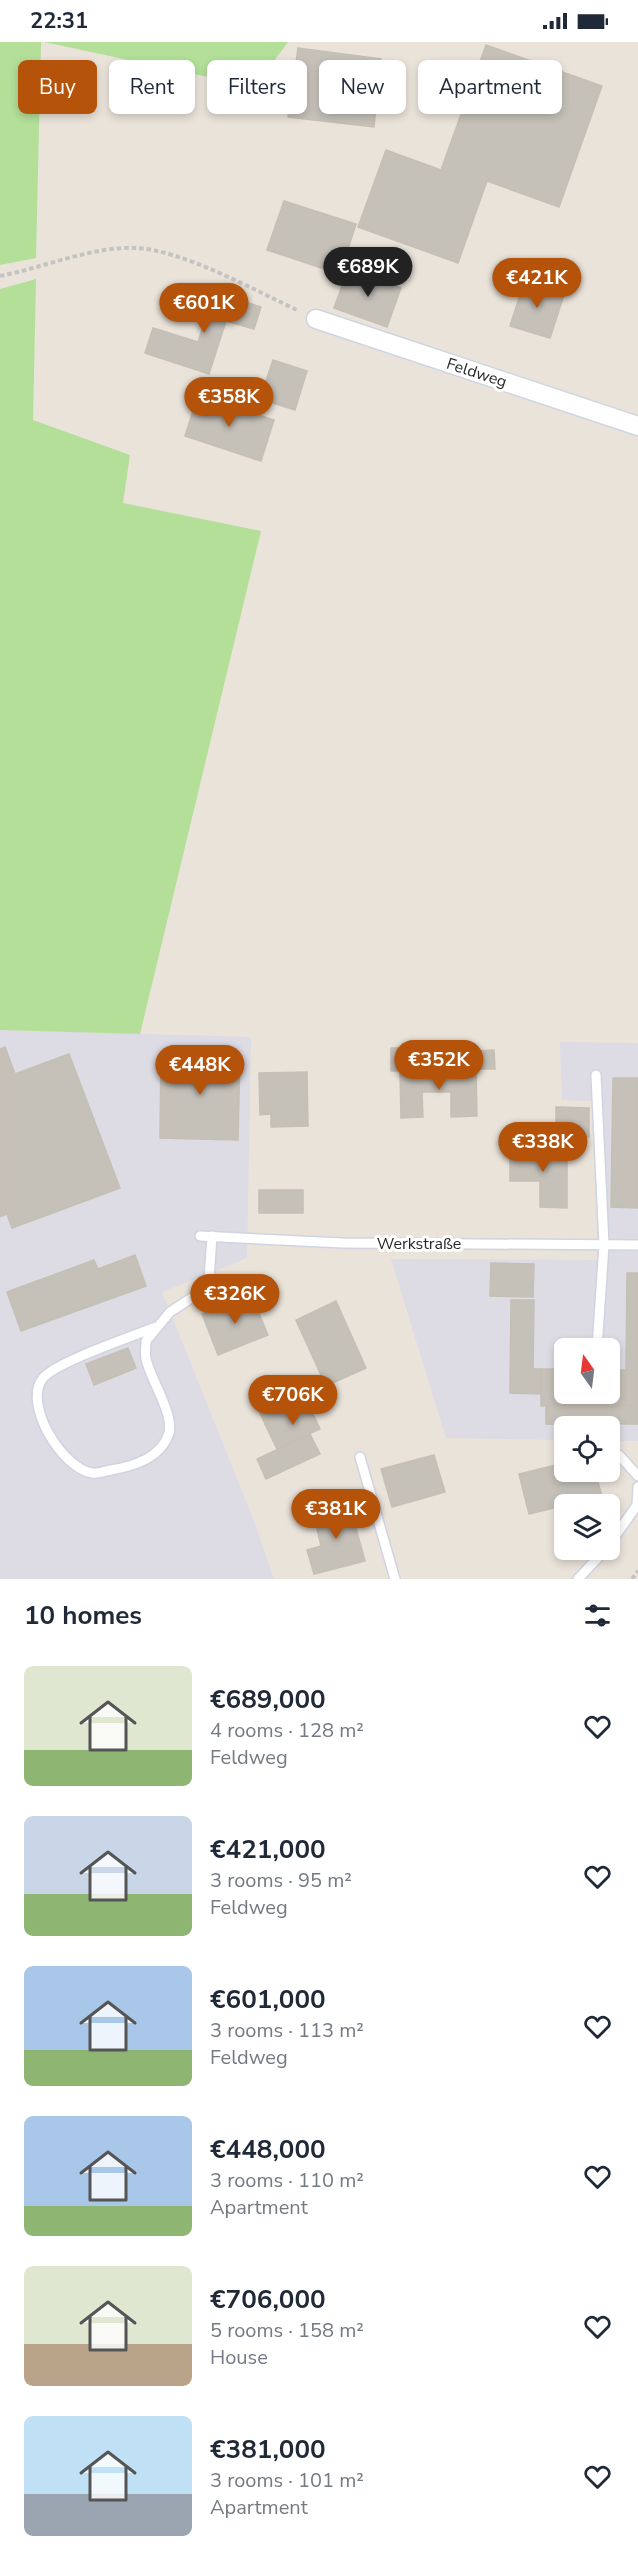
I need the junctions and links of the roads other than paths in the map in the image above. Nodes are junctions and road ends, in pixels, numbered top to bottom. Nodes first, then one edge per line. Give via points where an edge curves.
1 (316, 319) road end
2 (638, 426) edge
3 (596, 1075) dead end
4 (200, 1236) dead end
5 (212, 1236) junction
6 (603, 1245) junction
7 (638, 1245) edge
8 (156, 1327) junction
9 (598, 1338) edge
10 (620, 1456) edge
11 (360, 1457) dead end
12 (638, 1476) edge
13 (638, 1486) edge
14 (620, 1529) edge
15 (596, 1560) edge
16 (395, 1579) edge
17 (578, 1579) edge

1 - 2 street, Feldweg
3 - 6 lane
4 - 5 lane, Werkstraße
5 - 6 lane, Werkstraße via 343,1243
5 - 8 lane via 209,1280
6 - 7 lane, Werkstraße
6 - 9 lane
8 - 8 lane via 146,1341 146,1358 168,1416 170,1430 164,1444 133,1466 93,1473 81,1468 59,1450 38,1409 37,1392 43,1378
10 - 12 lane
11 - 16 lane
13 - 14 lane via 637,1505
15 - 17 lane

